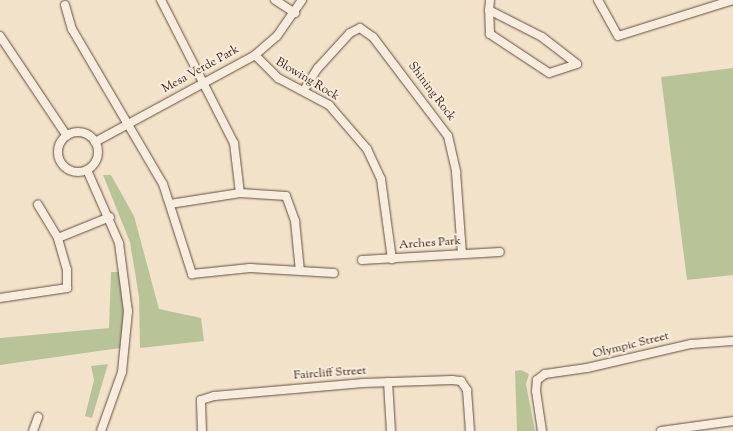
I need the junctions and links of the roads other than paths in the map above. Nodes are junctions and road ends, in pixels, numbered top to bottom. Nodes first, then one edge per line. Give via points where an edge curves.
1 (161, 0) edge
2 (275, 0) edge
3 (302, 0) edge
4 (490, 0) edge
5 (598, 0) edge
6 (605, 0) edge
7 (728, 0) edge
8 (65, 5) dead end
9 (489, 10) junction
10 (603, 12) junction
11 (295, 13) junction
12 (0, 36) edge
13 (254, 55) junction
14 (204, 82) junction
15 (304, 90) junction
16 (128, 124) junction
17 (67, 136) junction
18 (95, 142) junction
19 (88, 170) junction
20 (240, 193) junction
21 (170, 204) junction
22 (38, 205) dead end
23 (110, 217) junction
24 (58, 238) junction
25 (500, 252) dead end
26 (462, 254) junction
27 (392, 259) junction
28 (362, 260) dead end
29 (300, 271) junction
30 (334, 273) dead end
31 (0, 298) edge
32 (733, 341) edge
33 (388, 382) junction
34 (38, 417) dead end
35 (733, 422) edge
36 (33, 431) edge
37 (102, 431) edge
38 (202, 431) edge
39 (391, 431) edge
40 (470, 431) edge
41 (542, 431) edge
42 (661, 431) edge

1 - 14 street
2 - 11 street
3 - 11 street, Mesa Verde Park
4 - 9 street
5 - 10 street
6 - 10 street
7 - 10 street via 618,36
8 - 16 street via 72,29
9 - 9 street via 490,34 549,73 577,64 542,37
11 - 13 street, Mesa Verde Park via 277,36
12 - 17 street
13 - 14 street, Mesa Verde Park
13 - 15 street, Blowing Rock via 278,78
14 - 16 street, Mesa Verde Park
14 - 20 street via 234,143
15 - 26 street, Shining Rock via 350,33 360,28 384,49 448,136 456,172
15 - 27 street, Blowing Rock via 338,112 374,162 381,179
16 - 18 street, Mesa Verde Park
16 - 21 street
17 - 18 street via 86,134
17 - 19 street via 58,153 63,165 74,172
18 - 19 street via 96,160
19 - 23 street
20 - 21 street
20 - 29 street via 286,196 295,221
21 - 29 street via 192,274 250,268
22 - 24 street
23 - 24 street
23 - 37 street via 124,265 128,311 122,372
24 - 31 street via 68,278 67,288
25 - 26 street, Arches Park
26 - 27 street, Arches Park
27 - 28 street, Arches Park
29 - 30 street
32 - 41 street, Olympic Street via 691,344 587,368 545,374 537,380
33 - 38 street, Faircliff Street via 318,386 201,400
33 - 39 street
33 - 40 street, Faircliff Street via 461,381 467,390
34 - 36 street
35 - 42 street

